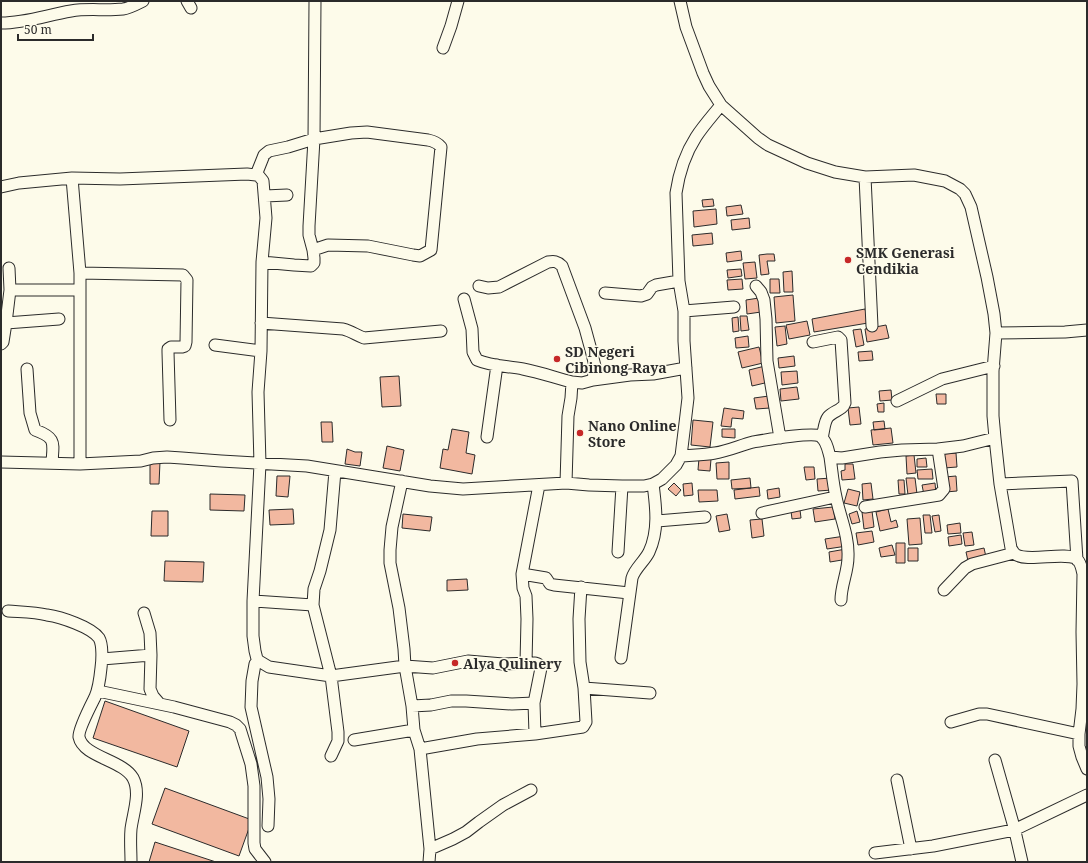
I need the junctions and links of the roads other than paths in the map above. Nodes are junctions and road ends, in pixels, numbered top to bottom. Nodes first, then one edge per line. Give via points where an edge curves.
1 (143, 1) edge
2 (315, 1) edge
3 (458, 1) edge
4 (680, 1) edge
5 (1, 23) edge
6 (443, 48) dead end
7 (722, 105) junction
8 (314, 139) junction
9 (256, 175) junction
10 (865, 177) junction
11 (72, 178) junction
12 (1, 187) edge
13 (287, 195) dead end
14 (265, 196) junction
15 (313, 250) junction
16 (262, 262) junction
17 (9, 268) dead end
18 (80, 273) junction
19 (679, 280) junction
20 (479, 286) dead end
21 (756, 286) dead end
22 (10, 290) junction
23 (80, 290) junction
24 (605, 293) dead end
25 (464, 299) dead end
26 (734, 307) dead end
27 (684, 311) junction
28 (59, 319) dead end
29 (6, 323) junction
30 (261, 323) junction
31 (872, 326) dead end
32 (1087, 330) edge
33 (441, 331) dead end
34 (996, 333) junction
35 (813, 342) dead end
36 (1, 344) edge
37 (215, 345) dead end
38 (261, 351) junction
39 (497, 365) junction
40 (994, 366) junction
41 (686, 368) junction
42 (27, 369) dead end
43 (593, 380) junction
44 (572, 382) junction
45 (897, 401) dead end
46 (170, 420) dead end
47 (488, 437) dead end
48 (780, 438) junction
49 (822, 438) junction
50 (995, 438) junction
51 (938, 449) junction
52 (681, 456) junction
53 (830, 458) junction
54 (1, 462) edge
55 (52, 463) junction
56 (80, 464) junction
57 (260, 464) junction
58 (335, 471) junction
59 (402, 481) junction
60 (566, 483) junction
61 (653, 484) junction
62 (1000, 484) junction
63 (539, 485) junction
64 (622, 486) junction
65 (836, 497) junction
66 (865, 507) dead end
67 (762, 513) dead end
68 (705, 517) dead end
69 (657, 521) junction
70 (618, 552) dead end
71 (1014, 553) junction
72 (1077, 560) junction
73 (522, 574) junction
74 (581, 587) junction
75 (944, 590) dead end
76 (630, 593) junction
77 (841, 600) dead end
78 (253, 601) junction
79 (313, 605) junction
80 (8, 611) dead end
81 (144, 613) dead end
82 (1084, 632) edge
83 (151, 655) junction
84 (622, 658) dead end
85 (102, 659) junction
86 (259, 662) junction
87 (526, 663) junction
88 (405, 666) junction
89 (332, 676) junction
90 (1085, 683) edge
91 (584, 688) junction
92 (98, 691) junction
93 (650, 693) dead end
94 (159, 703) junction
95 (534, 703) junction
96 (412, 706) junction
97 (951, 722) dead end
98 (414, 730) junction
99 (535, 734) junction
100 (1079, 734) junction
101 (354, 740) dead end
102 (420, 749) junction
103 (331, 756) dead end
104 (995, 760) dead end
105 (1087, 769) edge
106 (896, 780) dead end
107 (531, 790) dead end
108 (1087, 795) edge
109 (268, 826) dead end
110 (1014, 830) junction
111 (430, 849) junction
112 (911, 849) junction
113 (875, 853) dead end
114 (131, 862) edge
115 (265, 862) edge
116 (429, 862) edge
117 (1022, 862) edge

1 - 5 street via 124,9 88,9
2 - 8 street
3 - 6 street
4 - 7 street via 686,27 704,77
7 - 10 street via 774,149 822,169
7 - 19 street via 696,136 678,179 676,193
8 - 9 street via 269,151 264,155
8 - 15 street via 309,226
8 - 15 street via 367,132 434,141 441,151 432,250 420,256 368,246 328,245
9 - 11 street
9 - 14 street via 263,181
10 - 31 street
10 - 34 street via 914,175 945,181 965,194 971,207 987,276
11 - 12 street
11 - 18 street
13 - 14 street
14 - 16 street
15 - 16 street via 314,263 308,266
16 - 30 street
17 - 22 street
18 - 23 street
18 - 46 street via 183,275 187,280 185,346 168,349
19 - 24 street via 656,285 648,294 641,296
19 - 27 street
20 - 43 street via 499,287 548,262 559,263 585,328 595,366
21 - 48 street via 764,300 767,361
22 - 23 street
22 - 29 street
23 - 56 street
25 - 39 street via 472,329 475,357 483,363
26 - 27 street
27 - 41 street
28 - 29 street
29 - 36 street
30 - 33 street via 343,329 364,338
30 - 38 street
32 - 34 street
34 - 40 street
35 - 49 street via 838,337 841,340 846,403 827,418
37 - 38 street
38 - 57 street via 258,392
39 - 44 street via 524,369
39 - 47 street
40 - 45 street via 942,378
40 - 50 street
41 - 43 street
41 - 52 street via 688,398
42 - 55 street via 30,413 35,430 52,439
43 - 44 street
44 - 60 street
48 - 49 street via 815,435
48 - 52 street via 752,442 715,453
49 - 53 street via 828,446
50 - 51 street
50 - 62 street
51 - 53 street
51 - 66 street via 944,489 939,495
52 - 61 street via 676,465
53 - 65 street
54 - 55 street
55 - 56 street
56 - 57 street via 167,457
57 - 58 street via 308,466
57 - 78 street
58 - 59 street
58 - 79 street via 330,530 315,585
59 - 63 street via 463,489
59 - 88 street via 392,527 390,563 399,608
60 - 63 street
60 - 64 street
61 - 64 street
61 - 69 street
62 - 71 street via 1010,544
62 - 72 street via 1072,481
63 - 73 street
64 - 70 street
65 - 67 street
65 - 77 street via 849,559
68 - 69 street
69 - 76 street via 648,553 633,573
71 - 72 street via 1026,557 1069,557
71 - 75 street via 964,568
72 - 82 street via 1083,574
73 - 74 street via 546,578 554,585
73 - 87 street via 526,596
74 - 76 street
74 - 91 street via 580,662
76 - 84 street
78 - 79 street
78 - 86 street via 255,651
79 - 89 street
80 - 85 street via 48,615 81,625 100,639
81 - 83 street via 150,633
82 - 90 street
83 - 85 street
83 - 94 street via 150,689
85 - 92 street
86 - 89 street via 269,666
86 - 109 street via 254,667 251,707 267,777
87 - 88 street via 470,661 433,668
87 - 95 street via 538,664 541,668
88 - 89 street
88 - 96 street
89 - 103 street via 338,741
90 - 100 street
91 - 93 street
91 - 99 street via 586,719 583,727
92 - 94 street
92 - 114 street via 79,736 82,744 92,752 128,771 133,778 136,795 131,829
94 - 115 street via 230,722 240,729 251,764 254,786 255,849
95 - 96 street via 451,701
95 - 99 street
96 - 98 street
97 - 100 street via 987,714
98 - 101 street
98 - 102 street
99 - 102 street via 476,739
100 - 105 street via 1079,746
102 - 111 street
104 - 110 street
106 - 112 street
107 - 111 street via 503,805 466,832
108 - 110 street
110 - 112 street
110 - 117 street
111 - 116 street
112 - 113 street

